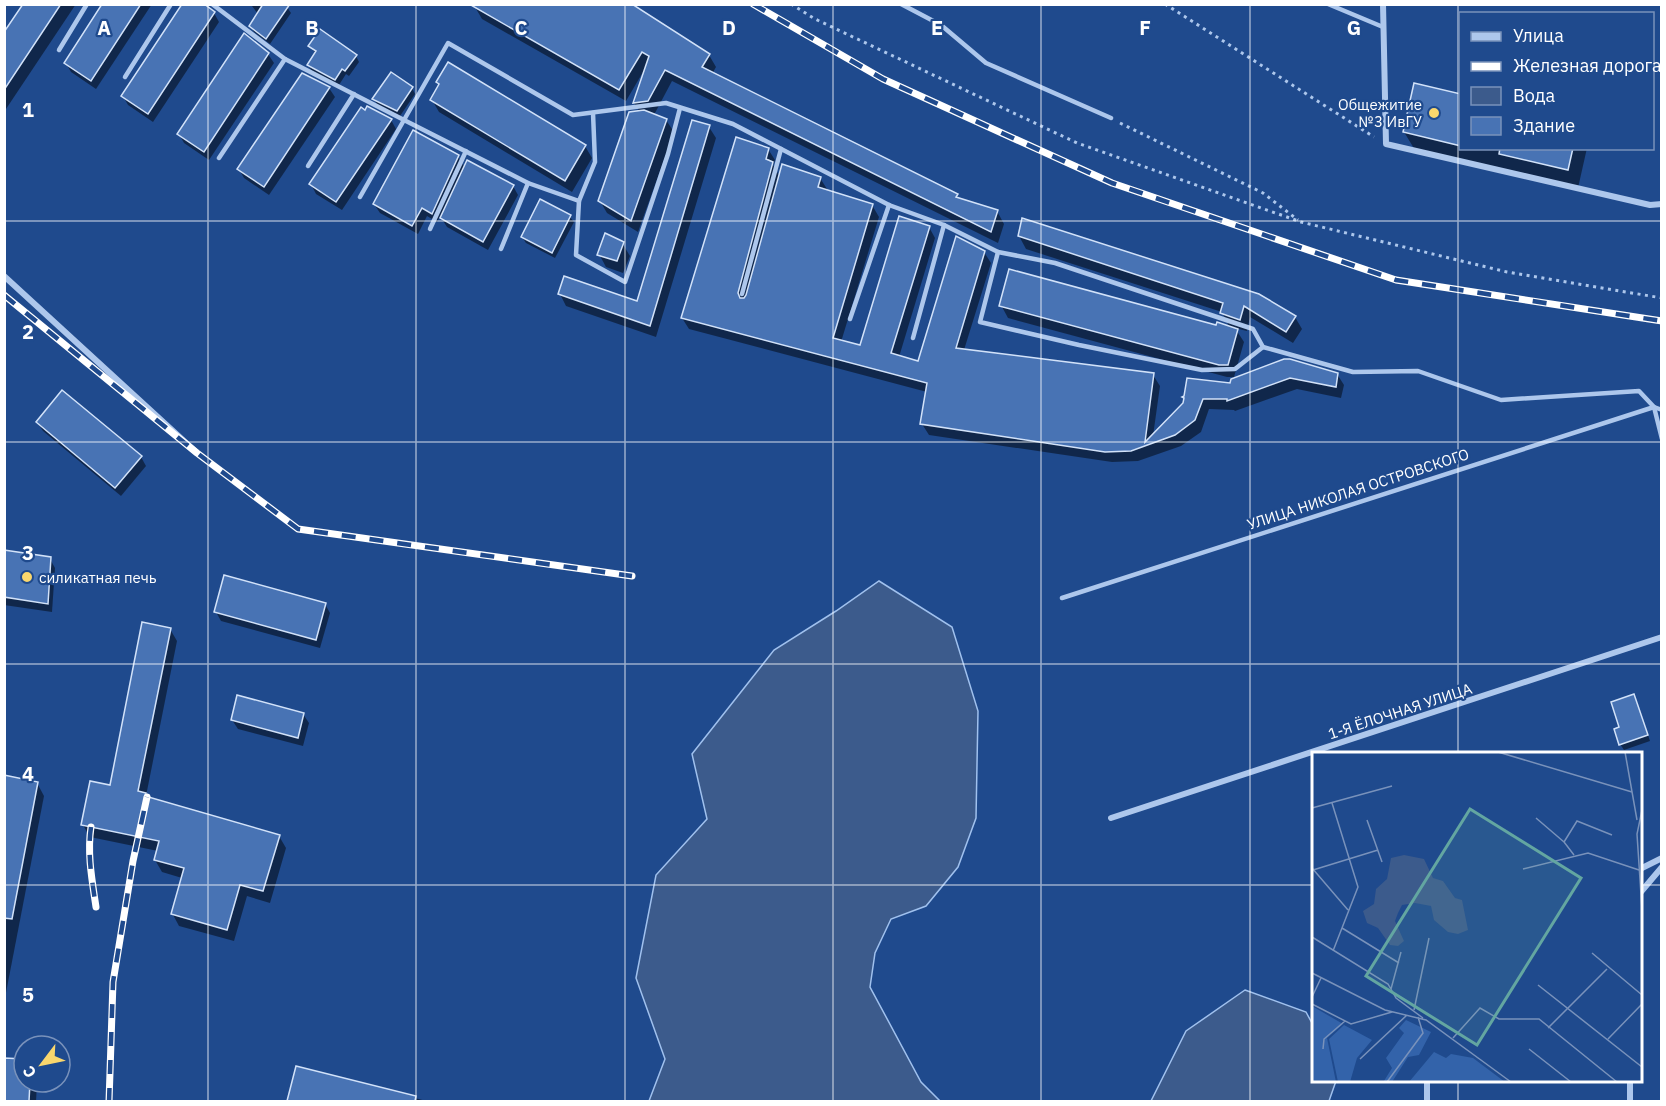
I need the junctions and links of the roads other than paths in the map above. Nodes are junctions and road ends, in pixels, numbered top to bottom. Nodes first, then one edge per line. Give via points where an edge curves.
1 (87, 4) edge
2 (171, 4) edge
3 (212, 4) edge
4 (901, 4) edge
5 (1328, 4) edge
6 (1383, 4) edge
7 (1383, 27) junction
8 (58, 50) dead end
9 (285, 58) junction
10 (125, 77) dead end
11 (354, 94) junction
12 (680, 108) junction
13 (593, 112) junction
14 (1111, 118) road end
15 (404, 120) junction
16 (781, 149) junction
17 (466, 151) junction
18 (219, 158) dead end
19 (309, 166) dead end
20 (528, 183) junction
21 (360, 197) dead end
22 (579, 201) junction
23 (1662, 204) edge
24 (889, 205) junction
25 (944, 225) junction
26 (430, 229) dead end
27 (501, 249) dead end
28 (998, 252) junction
29 (4, 276) edge
30 (742, 294) dead end
31 (850, 319) dead end
32 (913, 338) dead end
33 (1263, 347) junction
34 (1654, 406) junction
35 (1662, 410) edge
36 (1662, 439) edge
37 (197, 453) dead end
38 (1062, 598) dead end
39 (1662, 637) edge
40 (1111, 818) dead end
41 (1662, 858) edge
42 (1662, 867) edge
43 (1642, 868) edge
44 (1642, 892) edge
45 (1427, 1082) edge
46 (1630, 1082) edge
47 (1427, 1101) edge
48 (1630, 1101) edge

1 - 8 lane
2 - 10 lane
3 - 9 lane
4 - 14 lane via 941,25 987,63
5 - 7 lane
6 - 7 street
7 - 23 street via 1386,144 1650,206
9 - 11 lane
9 - 18 lane
11 - 15 lane
11 - 19 lane
12 - 13 lane via 666,103
12 - 16 lane via 733,124
12 - 22 lane via 669,154 625,282 576,255
13 - 15 lane via 573,115 448,43
13 - 22 lane via 596,162
15 - 17 lane
15 - 21 lane
16 - 24 lane
16 - 30 lane
17 - 20 lane
17 - 26 lane
20 - 22 lane
20 - 27 lane
24 - 25 lane
24 - 31 lane
25 - 28 lane
25 - 32 lane
28 - 33 lane via 1055,263 1253,329
28 - 33 lane via 980,321 1202,370 1235,369
29 - 37 street
33 - 34 lane via 1353,372 1418,371 1501,400 1639,391
34 - 35 lane
34 - 36 lane
34 - 38 lane, УЛИЦА НИКОЛАЯ ОСТРОВСКОГО
39 - 40 street, 1-Я ЁЛОЧНАЯ УЛИЦА
41 - 43 street
42 - 44 street
45 - 47 street
46 - 48 street

